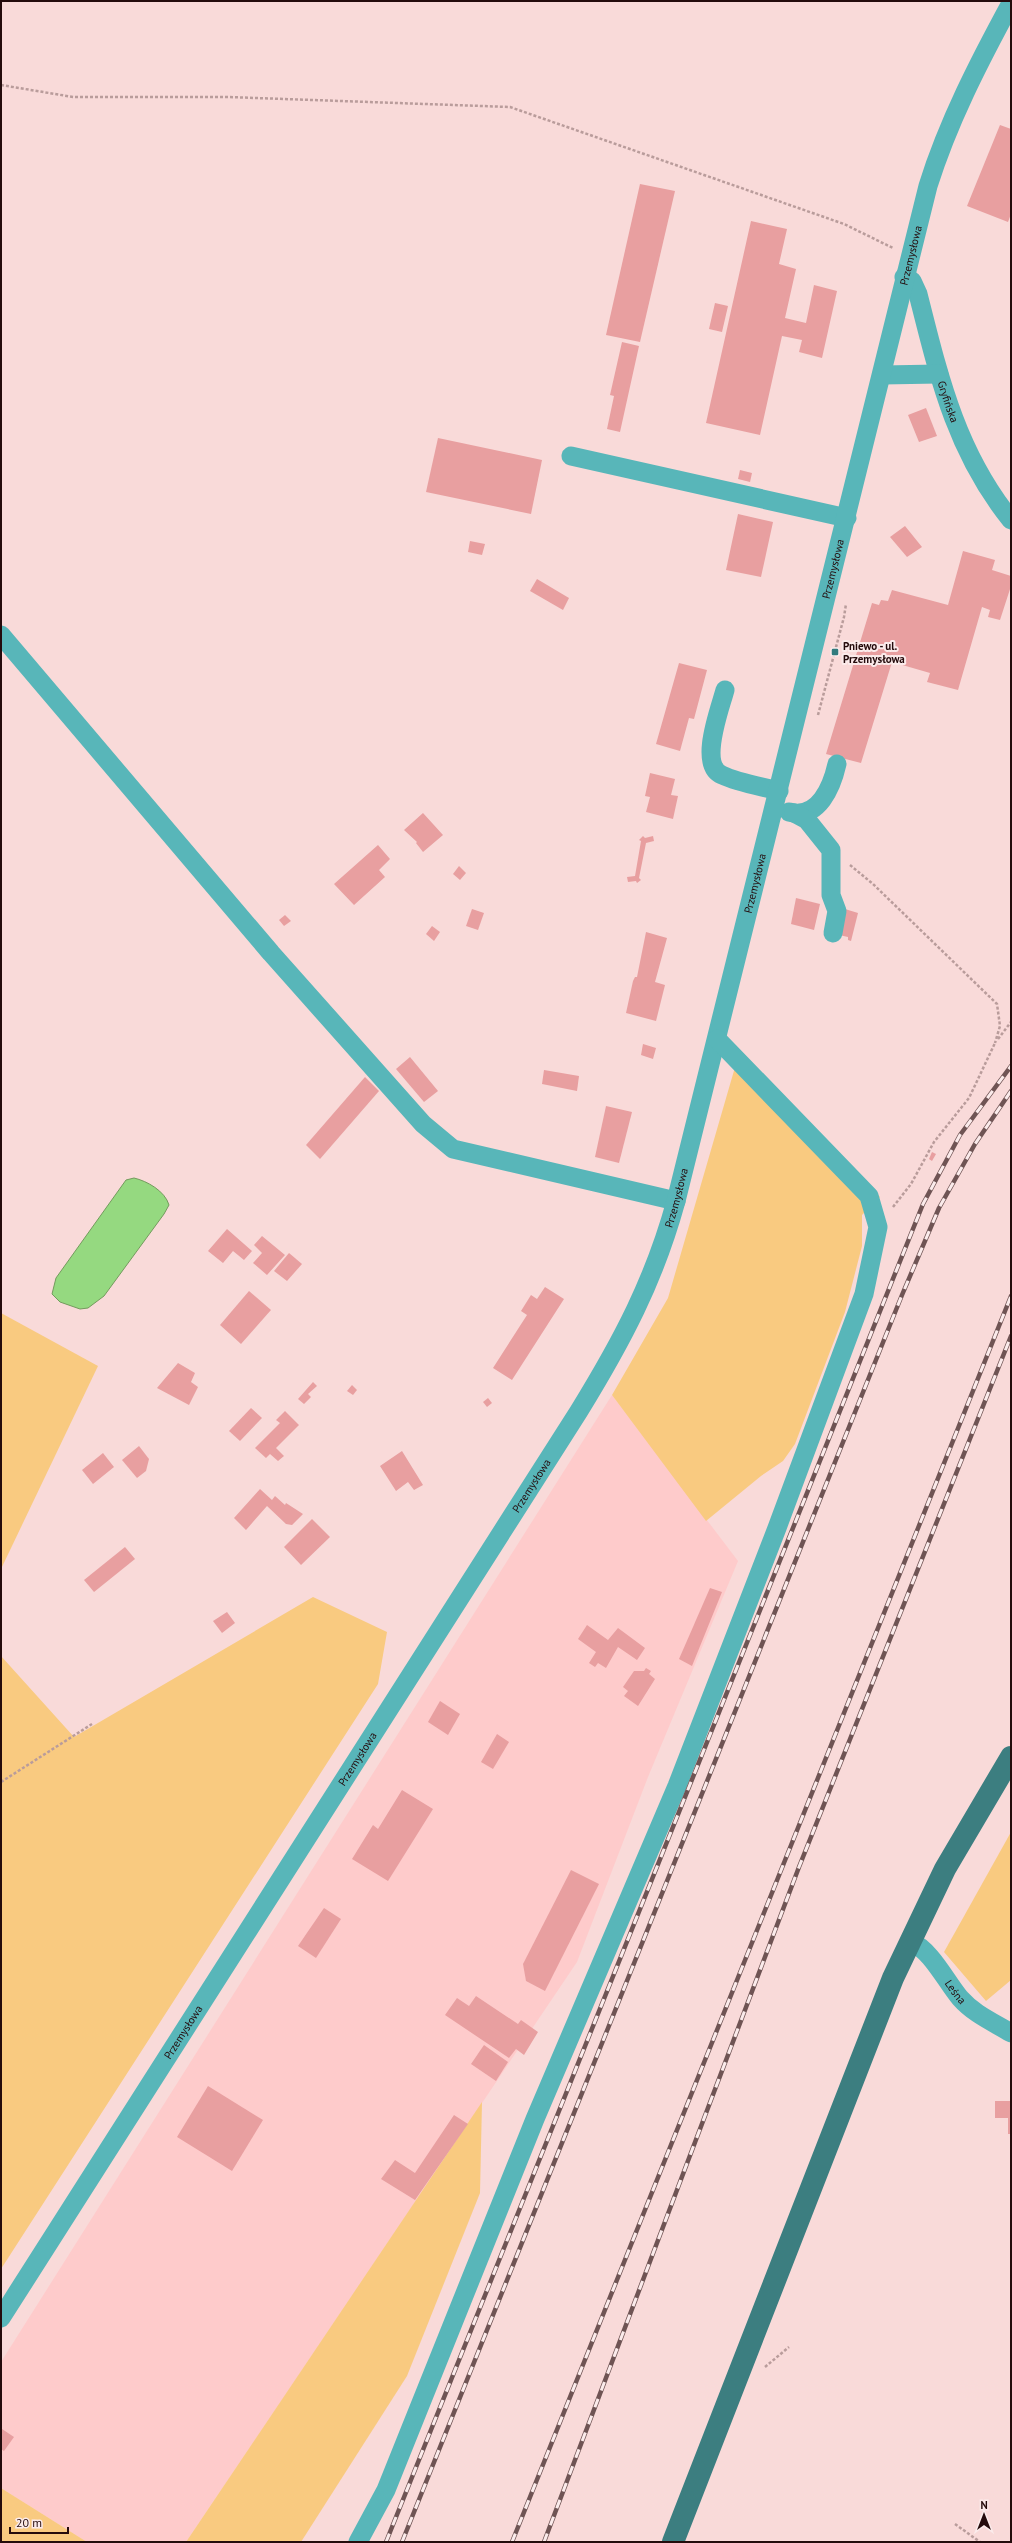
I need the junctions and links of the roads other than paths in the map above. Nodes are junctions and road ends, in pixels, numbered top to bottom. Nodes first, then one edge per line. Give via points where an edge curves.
1 (1011, 3) edge
2 (904, 277) junction
3 (939, 374) junction
4 (882, 375) junction
5 (572, 456) dead end
6 (847, 518) junction
7 (1011, 520) edge
8 (1, 635) edge
9 (725, 690) dead end
10 (838, 764) dead end
11 (777, 800) junction
12 (794, 813) junction
13 (833, 933) dead end
14 (717, 1039) junction
15 (676, 1201) junction
16 (1011, 1757) edge
17 (910, 1940) junction
18 (1011, 2033) edge
19 (1, 2318) edge
20 (358, 2542) edge
21 (673, 2542) edge

1 - 2 street, Przemysłowa via 969,83 943,142
2 - 3 street, Gryfińska via 912,281 918,294
2 - 4 street, Przemysłowa
3 - 4 street
3 - 7 street, Gryfińska via 973,465 989,493
4 - 6 street, Przemysłowa
5 - 6 street
6 - 11 street, Przemysłowa
8 - 15 street via 271,953 423,1124 453,1149
9 - 11 street via 710,746 714,766 722,775
10 - 12 street via 823,800 814,808
11 - 12 street
11 - 14 street, Przemysłowa
12 - 13 street via 807,820 828,846 832,858 831,895 837,911
14 - 15 street, Przemysłowa
14 - 20 street via 869,1196 878,1227 864,1294 677,1786 535,2119 386,2490
15 - 19 street, Przemysłowa via 658,1260 642,1298 584,1405
16 - 17 main road via 949,1862
17 - 18 street, Leśna via 922,1948 976,2013
17 - 21 main road via 868,2036

